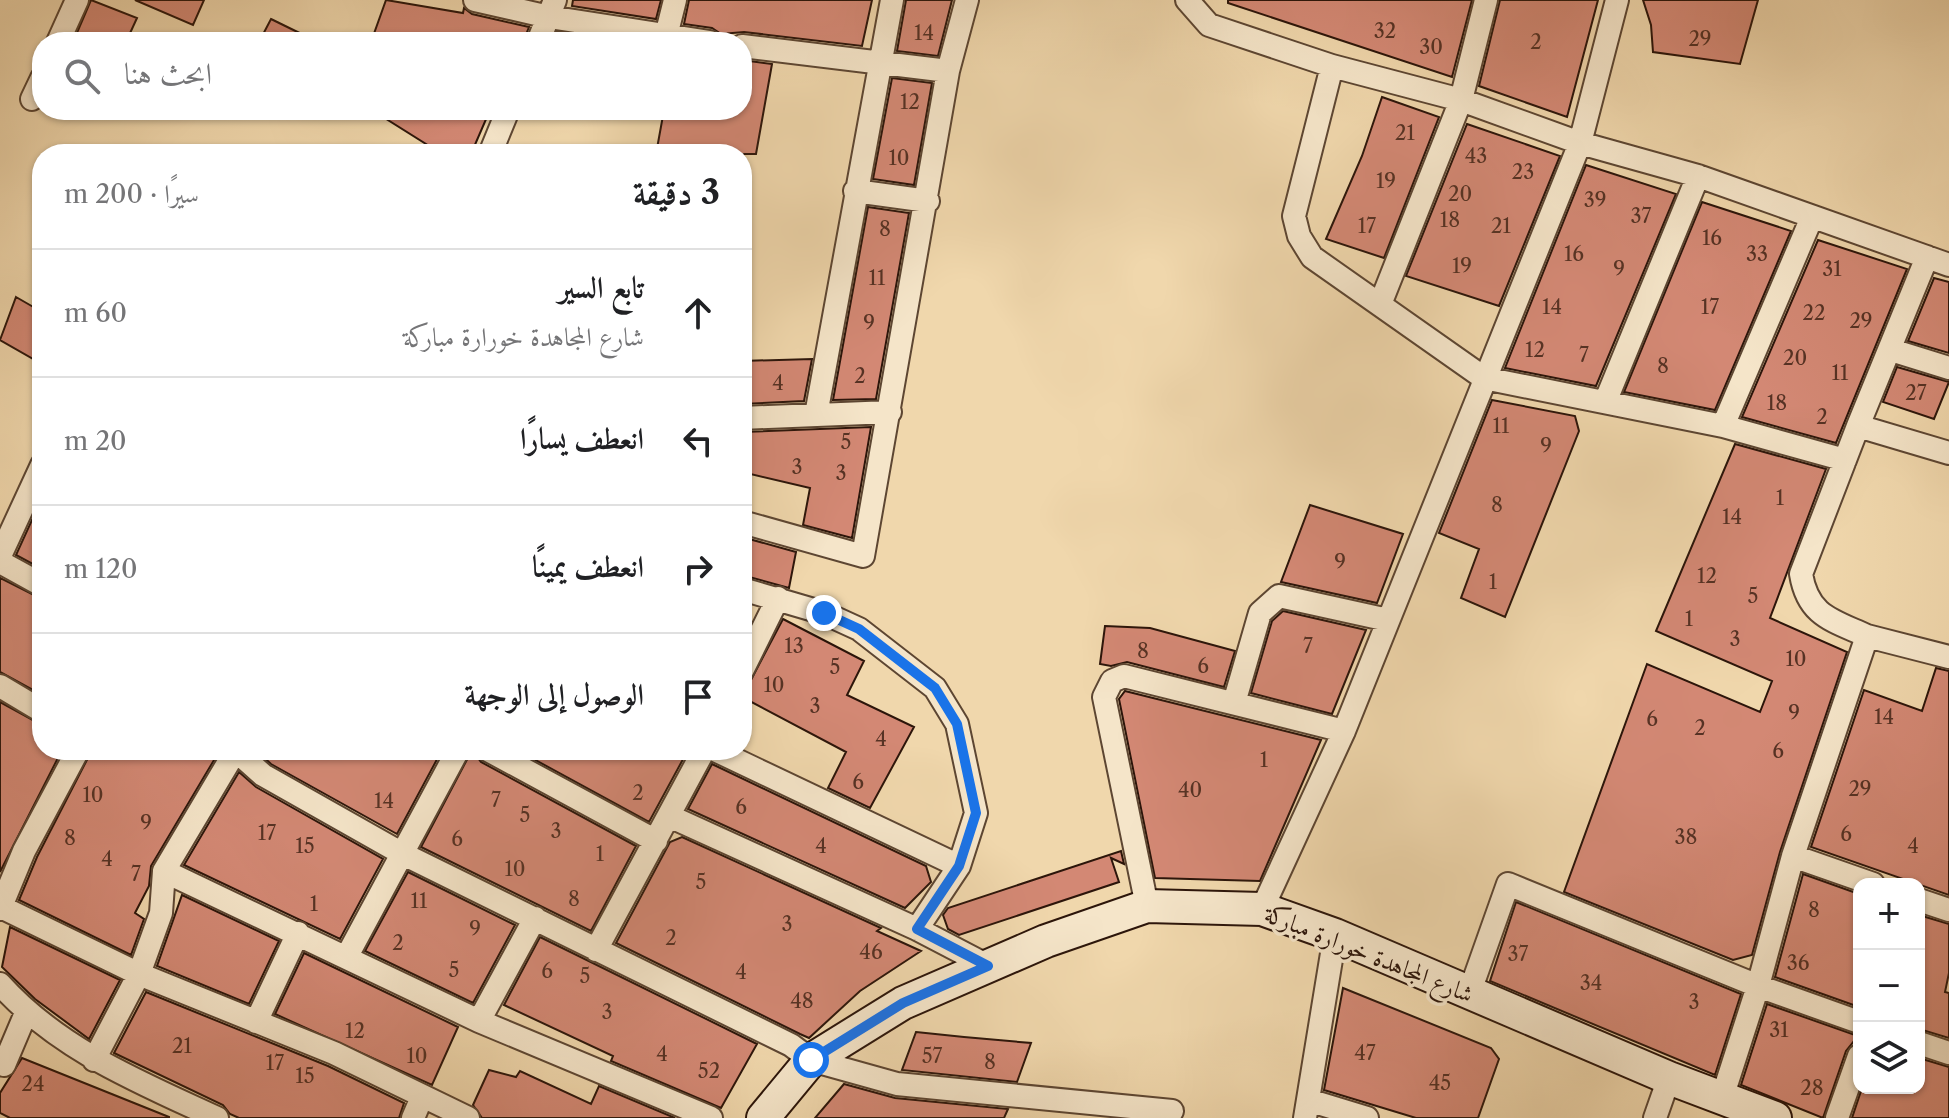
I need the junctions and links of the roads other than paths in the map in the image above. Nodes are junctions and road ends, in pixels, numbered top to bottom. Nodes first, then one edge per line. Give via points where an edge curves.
1 (77, 0) edge
2 (475, 0) edge
3 (675, 0) edge
4 (892, 0) edge
5 (967, 0) edge
6 (1187, 0) edge
7 (1486, 0) edge
8 (1617, 0) edge
9 (552, 8) edge
10 (63, 32) edge
11 (542, 32) edge
12 (650, 32) edge
13 (667, 32) edge
14 (752, 47) edge
15 (878, 65) junction
16 (1332, 66) junction
17 (948, 71) junction
18 (1461, 100) junction
19 (504, 120) edge
20 (1580, 143) junction
21 (494, 144) edge
22 (1698, 176) junction
23 (855, 191) junction
24 (928, 201) junction
25 (1812, 217) junction
26 (1927, 257) junction
27 (1949, 265) edge
28 (1381, 302) junction
29 (1891, 350) junction
30 (1949, 368) edge
31 (1484, 378) junction
32 (1606, 400) junction
33 (890, 412) junction
34 (816, 415) junction
35 (752, 418) edge
36 (1723, 426) junction
37 (1858, 426) junction
38 (1949, 453) edge
39 (1845, 460) junction
40 (32, 487) edge
41 (752, 525) edge
42 (0, 559) edge
43 (32, 579) edge
44 (752, 592) edge
45 (778, 598) junction
46 (1388, 620) junction
47 (1867, 636) junction
48 (752, 651) edge
49 (1949, 657) edge
50 (0, 686) edge
51 (1234, 703) junction
52 (32, 705) edge
53 (1344, 731) junction
54 (73, 760) edge
55 (230, 760) edge
56 (247, 760) edge
57 (452, 760) edge
58 (506, 760) edge
59 (699, 760) edge
60 (736, 760) edge
61 (669, 816) junction
62 (656, 841) junction
63 (401, 853) junction
64 (1793, 856) junction
65 (959, 866) junction
66 (164, 871) junction
67 (1856, 878) edge
68 (1925, 902) edge
69 (1147, 906) junction
70 (0, 908) edge
71 (1262, 909) junction
72 (1949, 910) edge
73 (535, 918) junction
74 (917, 929) junction
75 (298, 933) junction
76 (1335, 935) junction
77 (596, 950) junction
78 (347, 956) junction
79 (988, 966) junction
80 (139, 974) junction
81 (0, 984) edge
82 (1758, 986) junction
83 (1469, 994) junction
84 (26, 1013) junction
85 (1853, 1020) edge
86 (479, 1021) junction
87 (256, 1022) junction
88 (1925, 1045) edge
89 (1949, 1053) edge
90 (94, 1060) junction
91 (811, 1060) junction
92 (1, 1068) edge
93 (1853, 1073) edge
94 (1669, 1078) junction
95 (422, 1097) junction
96 (1722, 1098) junction
97 (1306, 1109) edge
98 (1172, 1111) dead end
99 (217, 1118) edge
100 (413, 1118) edge
101 (468, 1118) edge
102 (711, 1118) edge
103 (763, 1118) edge
104 (1367, 1118) edge
105 (1655, 1118) edge
106 (1775, 1118) edge
107 (1837, 1118) edge

1 - 10 street
2 - 9 street
3 - 13 street
4 - 15 street
5 - 17 street
6 - 16 street via 1209,25
7 - 18 street
8 - 20 street
9 - 11 street
9 - 12 street
14 - 15 street
15 - 17 street
15 - 23 street
16 - 18 street
16 - 28 street via 1294,216 1312,257
17 - 24 street
18 - 20 street
18 - 28 street
19 - 21 street
20 - 22 street
20 - 31 street
22 - 25 street
22 - 32 street
23 - 24 street
23 - 34 street
24 - 33 street
25 - 26 street
25 - 36 street
26 - 27 street
26 - 29 street
28 - 31 street
29 - 30 street
29 - 37 street
31 - 32 street
31 - 46 street
32 - 36 street
33 - 34 street
33 - 41 street via 863,556
34 - 35 street
36 - 39 street
37 - 38 street
37 - 39 street
39 - 47 street via 1801,574 1804,594 1818,613
40 - 42 street
42 - 43 street
44 - 45 street
45 - 48 street
45 - 65 street via 859,629 935,688 957,724 976,813
46 - 51 street via 1279,596 1260,613
46 - 53 street
47 - 49 street
47 - 64 street
50 - 52 street
51 - 53 street
51 - 69 street via 1124,676 1112,681 1104,697
53 - 71 street
54 - 70 street
55 - 66 street
56 - 63 street via 263,775
57 - 63 street
58 - 62 street
59 - 61 street
60 - 65 street
61 - 62 street
61 - 74 street
62 - 77 street
63 - 73 street
63 - 78 street
64 - 67 street
64 - 82 street
65 - 74 street
66 - 75 street
66 - 80 street via 161,913
68 - 72 street
69 - 71 street, شارع المجاهدة خورارة مباركة
69 - 79 street, شارع المجاهدة خورارة مباركة
70 - 80 street
71 - 76 street, شارع المجاهدة خورارة مباركة
73 - 77 street
73 - 86 street
74 - 79 street
75 - 78 street
75 - 87 street
76 - 83 street, شارع المجاهدة خورارة مباركة
76 - 97 street
77 - 91 street via 791,1045
78 - 86 street
79 - 91 street, شارع المجاهدة خورارة مباركة via 903,1003
80 - 87 street
80 - 90 street
81 - 84 street
82 - 83 street via 1508,884
82 - 85 street
82 - 96 street
83 - 94 street, شارع المجاهدة خورارة مباركة
84 - 90 street
84 - 92 street
86 - 102 street
87 - 95 street
88 - 89 street
90 - 99 street
91 - 98 street via 897,1084
91 - 103 street, شارع المجاهدة خورارة مباركة
93 - 107 street
94 - 96 street, شارع المجاهدة خورارة مباركة
94 - 105 street
95 - 100 street
95 - 101 street
96 - 106 street, شارع المجاهدة خورارة مباركة
97 - 104 street

